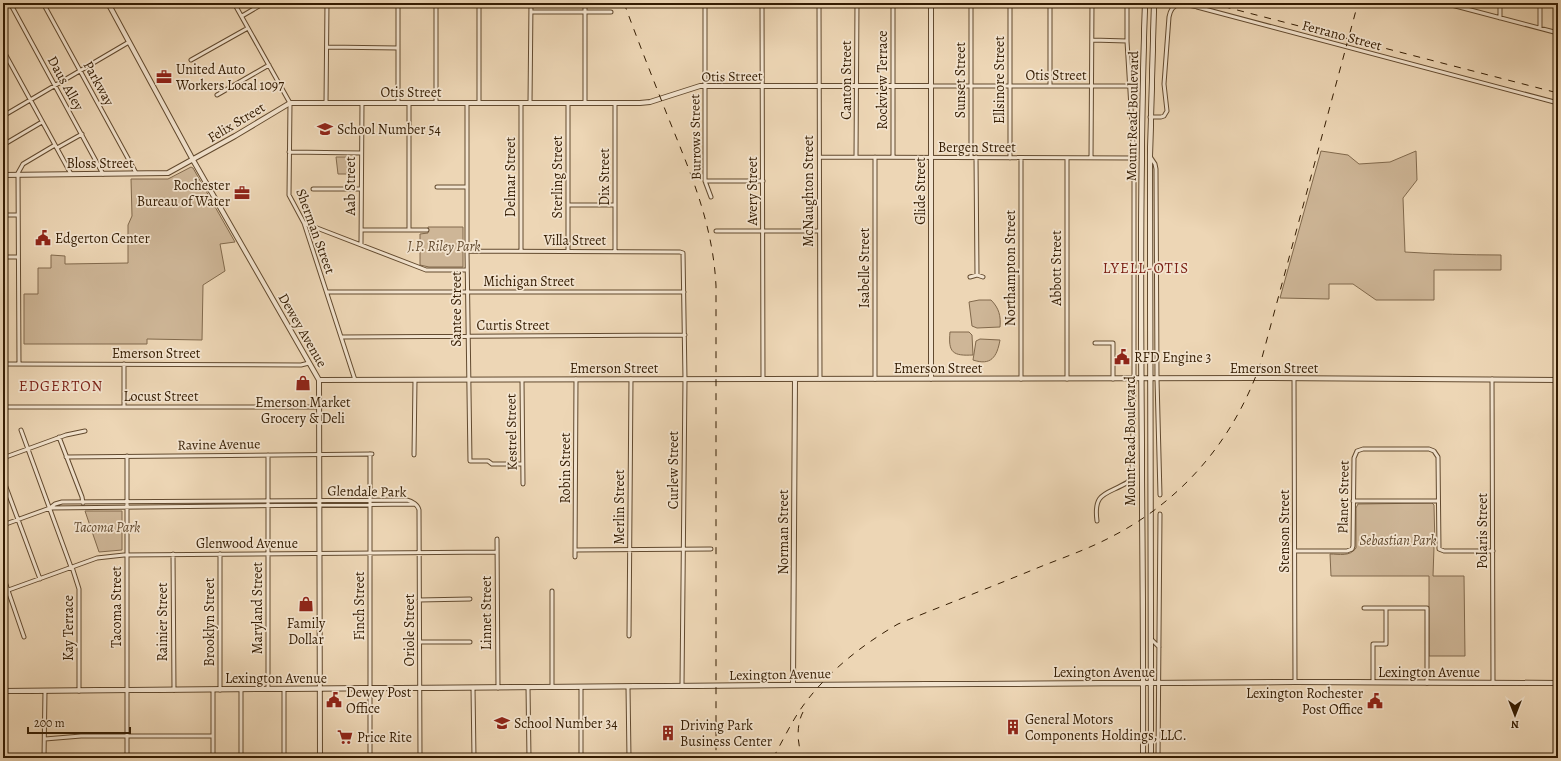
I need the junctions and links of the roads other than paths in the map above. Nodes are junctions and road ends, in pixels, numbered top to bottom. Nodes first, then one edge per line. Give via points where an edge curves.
1 (9, 3) edge
2 (43, 3) edge
3 (108, 3) edge
4 (234, 3) edge
5 (264, 3) edge
6 (327, 3) edge
7 (398, 3) edge
8 (436, 3) edge
9 (479, 3) edge
10 (531, 3) edge
11 (585, 3) edge
12 (705, 3) edge
13 (762, 3) edge
14 (819, 3) edge
15 (857, 3) edge
16 (893, 3) edge
17 (931, 3) edge
18 (971, 3) edge
19 (1010, 3) edge
20 (1050, 3) edge
21 (1092, 3) edge
22 (1127, 3) edge
23 (1145, 3) edge
24 (1154, 3) edge
25 (1444, 3) edge
26 (1460, 3) edge
27 (1500, 3) edge
28 (1540, 3) edge
29 (3, 6) edge
30 (1460, 7) junction
31 (531, 12) junction
32 (585, 12) junction
33 (611, 12) dead end
34 (242, 16) junction
35 (1500, 18) junction
36 (248, 28) junction
37 (1540, 28) junction
38 (1558, 33) edge
39 (1092, 40) junction
40 (1127, 41) junction
41 (129, 42) junction
42 (327, 47) junction
43 (398, 48) junction
44 (3, 50) edge
45 (8, 59) junction
46 (191, 60) dead end
47 (3, 61) edge
48 (270, 65) junction
49 (80, 71) junction
50 (54, 85) junction
51 (705, 86) junction
52 (762, 86) junction
53 (819, 86) junction
54 (857, 86) junction
55 (893, 86) junction
56 (931, 86) junction
57 (971, 86) junction
58 (1010, 86) junction
59 (1050, 86) junction
60 (1091, 86) junction
61 (1130, 86) junction
62 (217, 95) dead end
63 (30, 100) junction
64 (1142, 102) junction
65 (290, 103) junction
66 (326, 103) junction
67 (362, 103) junction
68 (398, 103) junction
69 (409, 103) junction
70 (436, 103) junction
71 (467, 103) junction
72 (479, 103) junction
73 (521, 103) junction
74 (530, 103) junction
75 (568, 103) junction
76 (585, 103) junction
77 (615, 103) junction
78 (1558, 104) edge
79 (3, 116) edge
80 (1150, 117) junction
81 (42, 122) junction
82 (1142, 132) junction
83 (82, 134) junction
84 (3, 146) edge
85 (56, 147) junction
86 (289, 152) junction
87 (361, 153) junction
88 (1150, 156) junction
89 (820, 157) junction
90 (856, 157) junction
91 (875, 157) junction
92 (893, 157) junction
93 (930, 157) junction
94 (971, 158) junction
95 (976, 158) junction
96 (1010, 158) junction
97 (1021, 158) junction
98 (1067, 158) junction
99 (1091, 158) junction
100 (1134, 158) junction
101 (193, 160) junction
102 (71, 174) junction
103 (103, 174) junction
104 (136, 174) junction
105 (3, 175) edge
106 (18, 175) junction
107 (705, 181) junction
108 (763, 181) junction
109 (437, 187) dead end
110 (467, 187) junction
111 (313, 189) dead end
112 (361, 189) junction
113 (711, 197) dead end
114 (568, 205) junction
115 (615, 205) junction
116 (3, 215) edge
117 (18, 215) junction
118 (304, 223) junction
119 (361, 230) junction
120 (409, 230) junction
121 (426, 230) dead end
122 (716, 231) dead end
123 (763, 231) junction
124 (819, 231) junction
125 (361, 244) junction
126 (467, 251) junction
127 (521, 251) junction
128 (615, 251) junction
129 (568, 252) junction
130 (684, 253) joint
131 (3, 257) edge
132 (18, 257) junction
133 (467, 270) junction
134 (976, 275) junction
135 (970, 277) dead end
136 (983, 277) dead end
137 (327, 292) junction
138 (468, 292) junction
139 (684, 292) junction
140 (685, 335) junction
141 (468, 336) junction
142 (341, 337) junction
143 (1096, 343) dead end
144 (309, 363) junction
145 (3, 364) edge
146 (19, 364) junction
147 (124, 364) junction
148 (576, 379) junction
149 (631, 379) junction
150 (685, 379) junction
151 (763, 379) junction
152 (795, 379) junction
153 (820, 379) junction
154 (875, 379) junction
155 (931, 379) junction
156 (1021, 379) junction
157 (1067, 379) junction
158 (1113, 379) junction
159 (1134, 379) junction
160 (1140, 379) junction
161 (1150, 379) junction
162 (1157, 379) junction
163 (1294, 379) junction
164 (1492, 379) junction
165 (319, 380) junction
166 (354, 380) junction
167 (415, 380) junction
168 (468, 380) junction
169 (522, 380) junction
170 (1558, 380) edge
171 (3, 407) edge
172 (124, 407) junction
173 (320, 407) junction
174 (21, 430) dead end
175 (85, 431) dead end
176 (59, 438) junction
177 (28, 449) junction
178 (268, 454) junction
179 (320, 454) junction
180 (371, 454) joint
181 (414, 455) dead end
182 (127, 456) junction
183 (66, 457) junction
184 (3, 458) edge
185 (522, 464) junction
186 (3, 479) edge
187 (522, 484) dead end
188 (1160, 495) dead end
189 (370, 500) junction
190 (268, 501) junction
191 (1353, 501) junction
192 (1438, 501) junction
193 (83, 502) junction
194 (127, 502) junction
195 (320, 503) junction
196 (415, 504) junction
197 (370, 505) junction
198 (268, 506) junction
199 (83, 507) junction
200 (127, 507) junction
201 (50, 508) junction
202 (1160, 514) dead end
203 (18, 520) junction
204 (1097, 521) dead end
205 (3, 525) edge
206 (497, 539) dead end
207 (684, 549) junction
208 (711, 549) dead end
209 (575, 550) junction
210 (630, 550) junction
211 (1295, 551) junction
212 (1493, 551) junction
213 (419, 552) junction
214 (497, 552) junction
215 (320, 553) junction
216 (370, 553) junction
217 (173, 554) junction
218 (220, 554) junction
219 (268, 554) junction
220 (127, 555) junction
221 (575, 557) dead end
222 (72, 567) junction
223 (3, 576) edge
224 (40, 579) junction
225 (8, 590) junction
226 (552, 591) dead end
227 (3, 592) edge
228 (470, 599) dead end
229 (419, 600) junction
230 (1364, 608) dead end
231 (1386, 608) junction
232 (629, 636) dead end
233 (24, 637) dead end
234 (1151, 639) junction
235 (420, 642) junction
236 (470, 642) dead end
237 (1159, 647) junction
238 (1295, 682) junction
239 (1373, 682) junction
240 (1143, 683) junction
241 (1151, 683) junction
242 (1158, 683) junction
243 (1427, 683) junction
244 (1493, 683) junction
245 (1558, 683) edge
246 (793, 684) junction
247 (682, 686) junction
248 (528, 687) junction
249 (552, 687) junction
250 (581, 687) junction
251 (628, 687) junction
252 (420, 688) junction
253 (473, 688) junction
254 (498, 688) junction
255 (268, 689) junction
256 (284, 689) junction
257 (320, 689) junction
258 (370, 689) junction
259 (127, 690) junction
260 (174, 690) junction
261 (213, 690) junction
262 (220, 690) junction
263 (241, 690) junction
264 (3, 691) edge
265 (44, 691) junction
266 (79, 691) junction
267 (127, 736) junction
268 (213, 736) junction
269 (44, 739) junction
270 (44, 758) edge
271 (127, 758) edge
272 (213, 758) edge
273 (242, 758) edge
274 (284, 758) edge
275 (320, 758) edge
276 (370, 758) edge
277 (420, 758) edge
278 (474, 758) edge
279 (529, 758) edge
280 (582, 758) edge
281 (629, 758) edge
282 (1142, 758) edge
283 (1150, 758) edge
284 (1158, 758) edge

1 - 29 street
1 - 50 street, Daus Alley
2 - 49 street, Parkway
3 - 41 street, Dewey Avenue
4 - 34 street, Sherman Street
5 - 34 street
6 - 42 street
7 - 43 street
8 - 70 street
9 - 72 street
10 - 31 street
11 - 32 street
12 - 51 street, Burrows Street
13 - 52 street, Avery Street
14 - 53 street, McNaughton Street
15 - 54 street, Canton Street
16 - 55 street, Rockview Terrace
17 - 56 street, Glide Street
18 - 57 street, Sunset Street
19 - 58 street, Ellsinore Street
20 - 59 street
21 - 39 street
22 - 40 street, Mount Read Boulevard
23 - 64 main road, Mount Read Boulevard
24 - 80 main road, Mount Read Boulevard
25 - 30 street
26 - 30 street
27 - 35 street
28 - 37 street
30 - 35 street
31 - 32 street
31 - 74 street
32 - 33 street
32 - 76 street
34 - 36 street, Sherman Street
35 - 37 street
36 - 46 street
36 - 48 street, Sherman Street
37 - 38 street
39 - 40 street
39 - 60 street
40 - 61 street, Mount Read Boulevard
41 - 49 street
41 - 101 street, Dewey Avenue
42 - 43 street
42 - 66 street
43 - 68 street
44 - 45 street
45 - 47 street
45 - 63 street
48 - 62 street
48 - 65 street, Sherman Street
49 - 50 street
49 - 104 street, Parkway
50 - 63 street
50 - 83 street, Daus Alley
51 - 52 street, Otis Street
51 - 77 street, Otis Street via 645,103
51 - 107 street, Burrows Street
52 - 53 street, Otis Street
52 - 108 street, Avery Street
53 - 54 street, Otis Street
53 - 89 street, McNaughton Street
54 - 55 street, Otis Street
54 - 90 street, Canton Street
55 - 56 street, Otis Street
55 - 92 street, Rockview Terrace
56 - 57 street, Otis Street
56 - 93 street, Glide Street
57 - 58 street, Otis Street
57 - 94 street, Sunset Street
58 - 59 street, Otis Street
58 - 96 street, Ellsinore Street
59 - 60 street, Otis Street
60 - 61 street, Otis Street
60 - 99 street
61 - 100 street, Mount Read Boulevard
63 - 79 street
63 - 81 street
64 - 80 main road
64 - 82 main road, Mount Read Boulevard
65 - 66 street, Otis Street
65 - 86 street, Sherman Street
65 - 101 street, Felix Street
66 - 67 street, Otis Street
67 - 68 street, Otis Street
67 - 87 street, Aab Street
68 - 69 street, Otis Street
69 - 70 street, Otis Street
69 - 120 street
70 - 71 street, Otis Street
71 - 72 street, Otis Street
71 - 110 street, Santee Street
72 - 73 street, Otis Street
73 - 74 street, Otis Street
73 - 127 street, Delmar Street
74 - 75 street, Otis Street
75 - 76 street, Otis Street
75 - 114 street, Sterling Street
76 - 77 street, Otis Street
77 - 115 street, Dix Street
78 - 80 street, Ferrano Street via 1179,4 1172,9 1169,17 1163,88 1167,111 1164,116
80 - 82 main road
80 - 88 main road, Mount Read Boulevard
81 - 84 street
81 - 85 street
82 - 160 main road, Mount Read Boulevard
83 - 85 street
83 - 103 street, Daus Alley
85 - 102 street
85 - 106 street via 23,164
86 - 87 street
86 - 118 street, Sherman Street via 289,195
87 - 112 street, Aab Street
88 - 161 main road, Mount Read Boulevard
88 - 162 street, Mount Read Boulevard via 1156,168
89 - 90 street, Bergen Street
89 - 124 street, McNaughton Street
90 - 91 street, Bergen Street
91 - 92 street, Bergen Street
91 - 154 street, Isabelle Street
92 - 93 street, Bergen Street
93 - 94 street, Bergen Street
93 - 155 street, Glide Street
94 - 95 street, Bergen Street
95 - 96 street, Bergen Street
95 - 134 street
96 - 97 street, Bergen Street
97 - 98 street, Bergen Street
97 - 156 street, Northampton Street
98 - 99 street, Bergen Street
98 - 157 street, Abbott Street
99 - 100 street, Bergen Street
100 - 159 street, Mount Read Boulevard
101 - 104 street, Bloss Street via 168,173
101 - 144 street, Dewey Avenue
102 - 103 street, Bloss Street
102 - 106 street, Bloss Street
103 - 104 street, Bloss Street
105 - 106 street, Bloss Street
106 - 117 street
107 - 108 street
107 - 113 street, Burrows Street
108 - 123 street, Avery Street
109 - 110 street
110 - 126 street, Santee Street
111 - 112 street
112 - 119 street, Aab Street
114 - 115 street
114 - 129 street, Sterling Street
115 - 128 street, Dix Street
116 - 117 street
117 - 132 street
118 - 125 street
118 - 137 street, Sherman Street
119 - 120 street
119 - 125 street, Aab Street
120 - 121 street
122 - 123 street
123 - 124 street
123 - 151 street, Avery Street
124 - 153 street, McNaughton Street
125 - 133 street via 426,270
126 - 127 street, Villa Street
126 - 133 street, Santee Street
127 - 129 street, Villa Street
128 - 129 street, Villa Street
128 - 130 street, Villa Street
130 - 139 street, Curlew Street
131 - 132 street
132 - 146 street
133 - 138 street, Santee Street
134 - 135 street
134 - 136 street
137 - 138 street, Michigan Street
137 - 142 street, Sherman Street
138 - 139 street, Michigan Street
138 - 141 street, Santee Street
139 - 140 street, Curlew Street
140 - 141 street, Curtis Street
140 - 150 street, Curlew Street
141 - 142 street, Curtis Street
141 - 168 street, Santee Street
142 - 166 street, Sherman Street
143 - 158 street via 1113,343
144 - 147 street, Emerson Street
144 - 165 street, Dewey Avenue
145 - 146 street, Emerson Street
146 - 147 street, Emerson Street
147 - 172 street
148 - 149 street, Emerson Street
148 - 169 street, Emerson Street
148 - 209 street, Robin Street
149 - 150 street, Emerson Street
149 - 210 street, Merlin Street
150 - 151 street, Emerson Street
150 - 207 street, Curlew Street
151 - 152 street, Emerson Street
152 - 153 street, Emerson Street
152 - 246 street, Norman Street
153 - 154 street, Emerson Street
154 - 155 street, Emerson Street
155 - 156 street, Emerson Street
156 - 157 street, Emerson Street
157 - 158 street, Emerson Street
158 - 159 street, Emerson Street
159 - 160 street, Emerson Street
159 - 204 street, Mount Read Boulevard via 1132,476 1128,482 1100,497 1096,504
160 - 161 street, Emerson Street
160 - 240 main road, Mount Read Boulevard
161 - 162 street, Emerson Street
161 - 234 main road, Mount Read Boulevard
162 - 163 street, Emerson Street
162 - 188 street, Mount Read Boulevard
163 - 164 street, Emerson Street
163 - 211 street, Stenson Street
164 - 170 street, Emerson Street
164 - 212 street, Polaris Street
165 - 166 street, Emerson Street
165 - 173 street, Dewey Avenue
166 - 167 street, Emerson Street
167 - 168 street, Emerson Street
167 - 181 street
168 - 169 street, Emerson Street
168 - 185 street, Santee Street via 470,461
169 - 185 street, Kestrel Street
171 - 172 street, Locust Street
172 - 173 street, Locust Street
173 - 179 street, Dewey Avenue
174 - 177 street, Kay Terrace
175 - 176 street
176 - 177 street
176 - 183 street
177 - 184 street
177 - 201 street, Kay Terrace
178 - 179 street, Ravine Avenue
178 - 182 street, Ravine Avenue
178 - 190 street, Maryland Street
179 - 180 street, Ravine Avenue
179 - 195 street, Dewey Avenue
180 - 189 street, Finch Street
182 - 183 street, Ravine Avenue
182 - 194 street, Tacoma Street
183 - 193 street
185 - 187 street, Kestrel Street
186 - 203 street
189 - 195 street, Glendale Park
189 - 196 street, Glendale Park via 407,500
189 - 197 street, Finch Street
190 - 194 street, Glendale Park
190 - 195 street, Glendale Park
190 - 198 street, Maryland Street
191 - 192 street
191 - 192 street, Planet Street via 1354,455 1363,449 1434,451 1438,457
191 - 211 street, Planet Street via 1353,546 1350,551
192 - 212 street, Planet Street via 1439,549
193 - 194 street, Glendale Park
193 - 199 street
193 - 201 street, Glendale Park via 58,503
194 - 200 street, Tacoma Street
195 - 197 street, Glendale Park
195 - 198 street, Glendale Park
195 - 215 street, Dewey Avenue
196 - 197 street, Glendale Park
196 - 213 street, Oriole Street via 419,510
197 - 216 street, Finch Street
198 - 200 street, Glendale Park
198 - 219 street, Maryland Street
199 - 200 street, Glendale Park
199 - 201 street, Glendale Park
200 - 220 street, Tacoma Street
201 - 203 street, Glendale Park
201 - 222 street, Kay Terrace
202 - 237 street
203 - 205 street, Glendale Park
203 - 224 street
206 - 214 street, Linnet Street
207 - 208 street
207 - 210 street
207 - 247 street, Curlew Street
209 - 210 street
209 - 221 street, Robin Street
210 - 232 street, Merlin Street
211 - 238 street, Stenson Street
212 - 244 street, Polaris Street
213 - 214 street, Glenwood Avenue
213 - 216 street, Glenwood Avenue
213 - 229 street, Oriole Street
214 - 254 street, Linnet Street
215 - 216 street, Glenwood Avenue
215 - 219 street, Glenwood Avenue
215 - 257 street, Dewey Avenue
216 - 258 street, Finch Street
217 - 218 street, Glenwood Avenue
217 - 220 street, Glenwood Avenue
217 - 260 street, Rainier Street
218 - 219 street, Glenwood Avenue
218 - 262 street, Brooklyn Street
219 - 255 street, Maryland Street
220 - 222 street, Glenwood Avenue via 99,558
220 - 259 street, Tacoma Street
222 - 224 street, Glenwood Avenue
222 - 266 street, Kay Terrace via 79,590
223 - 225 street
224 - 225 street, Glenwood Avenue
225 - 227 street, Glenwood Avenue
225 - 233 street
226 - 249 street
228 - 229 street
229 - 235 street, Oriole Street
230 - 231 street
231 - 239 street via 1386,644 1373,644
231 - 243 street via 1426,608
234 - 237 street
234 - 241 main road, Mount Read Boulevard
235 - 236 street
235 - 252 street, Oriole Street
237 - 242 street
238 - 239 main road, Lexington Avenue
238 - 242 main road, Lexington Avenue
239 - 243 main road, Lexington Avenue
240 - 241 main road, Lexington Avenue
240 - 246 main road, Lexington Avenue
240 - 282 main road, Mount Read Boulevard
241 - 242 main road, Lexington Avenue
241 - 283 main road, Mount Read Boulevard
242 - 284 street
243 - 244 main road, Lexington Avenue
244 - 245 main road, Lexington Avenue
246 - 247 main road, Lexington Avenue
247 - 251 main road, Lexington Avenue
248 - 249 main road, Lexington Avenue
248 - 254 main road, Lexington Avenue
248 - 279 street
249 - 250 main road, Lexington Avenue
250 - 251 main road, Lexington Avenue
250 - 280 street
251 - 281 street
252 - 253 main road, Lexington Avenue
252 - 258 main road, Lexington Avenue
252 - 277 street, Oriole Street
253 - 254 main road, Lexington Avenue
253 - 278 street
255 - 256 main road, Lexington Avenue
255 - 263 main road, Lexington Avenue
256 - 257 main road, Lexington Avenue
256 - 274 street
257 - 258 main road, Lexington Avenue
257 - 275 street, Dewey Avenue
258 - 276 street, Finch Street
259 - 260 main road, Lexington Avenue
259 - 266 main road, Lexington Avenue
259 - 267 street, Tacoma Street
260 - 261 main road, Lexington Avenue
261 - 262 main road, Lexington Avenue
261 - 268 street
262 - 263 main road, Lexington Avenue
263 - 273 street
264 - 265 main road, Lexington Avenue
265 - 266 main road, Lexington Avenue
265 - 269 street
267 - 268 street
267 - 269 street
267 - 271 street, Tacoma Street
268 - 272 street
269 - 270 street

